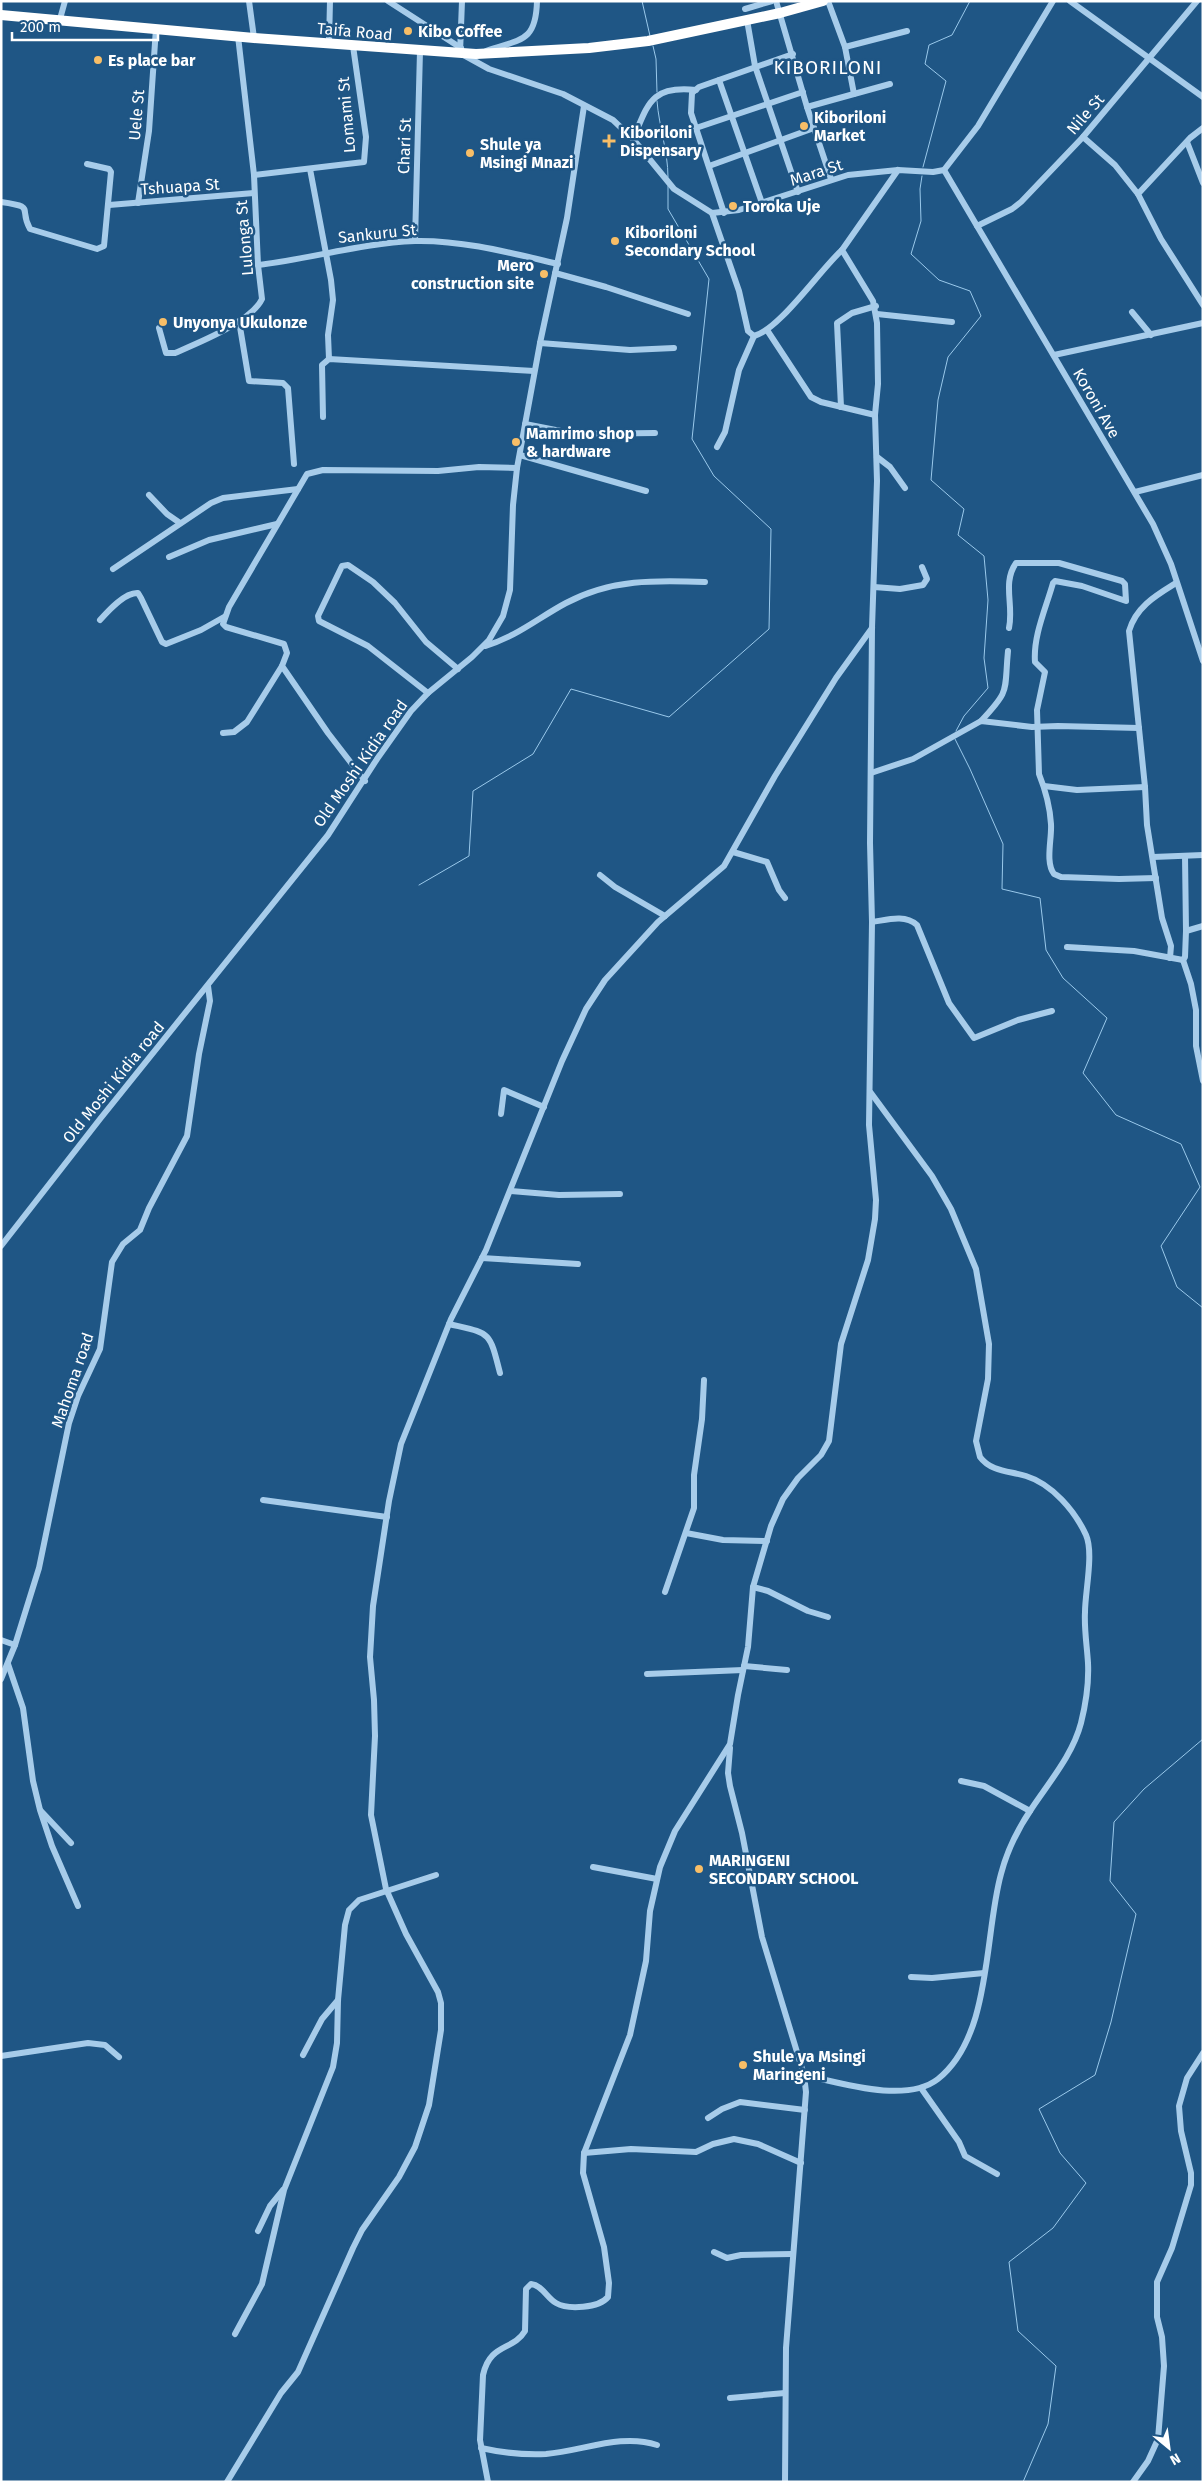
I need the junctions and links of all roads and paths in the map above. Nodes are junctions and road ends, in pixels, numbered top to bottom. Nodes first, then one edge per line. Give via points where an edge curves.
1 (65, 1) edge
2 (249, 1) edge
3 (330, 1) edge
4 (388, 1) edge
5 (462, 1) edge
6 (537, 1) edge
7 (774, 1) edge
8 (822, 1) edge
9 (828, 1) edge
10 (1070, 1) edge
11 (1197, 1) edge
12 (1050, 2) edge
13 (780, 13) junction
14 (746, 14) junction
15 (1, 15) edge
16 (60, 20) junction
17 (156, 28) junction
18 (907, 31) dead end
19 (238, 36) junction
20 (254, 38) junction
21 (329, 43) junction
22 (353, 46) junction
23 (845, 47) junction
24 (420, 51) junction
25 (461, 51) junction
26 (476, 54) junction
27 (793, 54) junction
28 (1149, 58) junction
29 (755, 66) junction
30 (719, 80) junction
31 (890, 84) dead end
32 (696, 90) junction
33 (803, 92) junction
34 (854, 94) junction
35 (1203, 96) edge
36 (766, 104) junction
37 (584, 106) junction
38 (807, 107) junction
39 (732, 116) junction
40 (696, 128) junction
41 (814, 128) junction
42 (1203, 128) edge
43 (1083, 137) junction
44 (633, 139) junction
45 (779, 141) junction
46 (1187, 142) junction
47 (745, 153) junction
48 (87, 164) dead end
49 (709, 166) junction
50 (310, 169) junction
51 (898, 170) junction
52 (944, 170) junction
53 (254, 175) junction
54 (832, 179) junction
55 (1203, 183) edge
56 (798, 192) junction
57 (254, 194) junction
58 (1138, 194) junction
59 (1, 202) edge
60 (138, 203) junction
61 (762, 204) junction
62 (109, 205) junction
63 (712, 212) junction
64 (724, 213) junction
65 (978, 226) junction
66 (416, 241) junction
67 (842, 250) junction
68 (326, 252) junction
69 (558, 264) junction
70 (258, 265) junction
71 (555, 273) junction
72 (1203, 305) edge
73 (876, 306) junction
74 (1132, 312) dead end
75 (688, 314) dead end
76 (877, 314) junction
77 (239, 321) junction
78 (952, 322) dead end
79 (1203, 323) edge
80 (159, 328) dead end
81 (767, 330) junction
82 (1152, 335) junction
83 (754, 336) junction
84 (540, 343) junction
85 (674, 348) dead end
86 (1054, 355) junction
87 (329, 359) junction
88 (534, 372) junction
89 (841, 407) junction
90 (875, 415) junction
91 (323, 418) dead end
92 (525, 424) junction
93 (655, 433) dead end
94 (716, 447) dead end
95 (520, 455) junction
96 (877, 457) junction
97 (294, 464) dead end
98 (517, 468) junction
99 (1203, 475) edge
100 (298, 488) junction
101 (905, 488) dead end
102 (646, 491) dead end
103 (1135, 492) junction
104 (149, 495) dead end
105 (180, 523) junction
106 (277, 524) junction
107 (169, 557) dead end
108 (922, 567) dead end
109 (113, 569) dead end
110 (705, 582) dead end
111 (1176, 583) junction
112 (874, 587) junction
113 (224, 617) junction
114 (100, 620) dead end
115 (872, 628) junction
116 (1009, 628) dead end
117 (484, 646) junction
118 (1008, 651) dead end
119 (1203, 661) edge
120 (282, 666) junction
121 (458, 669) junction
122 (428, 693) junction
123 (982, 721) junction
124 (1039, 727) junction
125 (1139, 728) junction
126 (223, 733) dead end
127 (871, 773) junction
128 (365, 781) junction
129 (1044, 786) junction
130 (1146, 787) junction
131 (733, 852) junction
132 (1203, 855) edge
133 (1185, 856) junction
134 (1153, 857) junction
135 (600, 874) dead end
136 (1156, 878) junction
137 (785, 898) dead end
138 (665, 916) junction
139 (872, 922) junction
140 (1203, 926) edge
141 (1186, 931) junction
142 (1067, 947) dead end
143 (1170, 958) junction
144 (1183, 960) junction
145 (208, 986) junction
146 (1052, 1011) dead end
147 (1203, 1081) edge
148 (871, 1093) junction
149 (544, 1107) junction
150 (501, 1114) dead end
151 (511, 1191) junction
152 (620, 1194) dead end
153 (2, 1244) edge
154 (482, 1258) junction
155 (578, 1264) dead end
156 (449, 1324) junction
157 (500, 1373) dead end
158 (704, 1380) dead end
159 (263, 1500) dead end
160 (387, 1517) junction
161 (686, 1533) junction
162 (767, 1541) junction
163 (753, 1587) junction
164 (665, 1592) dead end
165 (828, 1617) dead end
166 (1, 1640) edge
167 (15, 1645) junction
168 (8, 1664) junction
169 (743, 1668) junction
170 (787, 1670) dead end
171 (647, 1674) dead end
172 (1, 1679) edge
173 (730, 1744) junction
174 (961, 1781) dead end
175 (40, 1810) junction
176 (1030, 1811) junction
177 (71, 1843) dead end
178 (593, 1867) dead end
179 (436, 1875) dead end
180 (657, 1879) junction
181 (386, 1889) junction
182 (78, 1906) dead end
183 (984, 1973) junction
184 (911, 1977) dead end
185 (338, 2000) junction
186 (1203, 2053) edge
187 (303, 2055) dead end
188 (1, 2056) edge
189 (118, 2057) dead end
190 (804, 2076) junction
191 (921, 2088) junction
192 (804, 2110) junction
193 (708, 2118) dead end
194 (584, 2154) junction
195 (801, 2163) junction
196 (997, 2174) dead end
197 (284, 2190) junction
198 (258, 2231) dead end
199 (714, 2252) dead end
200 (792, 2254) junction
201 (235, 2334) dead end
202 (785, 2393) junction
203 (730, 2398) dead end
204 (657, 2445) dead end
205 (481, 2448) junction
206 (227, 2482) edge
207 (488, 2482) edge
208 (785, 2482) edge
209 (1133, 2482) edge

1 - 16 street
2 - 20 street
3 - 21 street
4 - 25 street, Mara St
5 - 25 street
6 - 26 street via 536,23 528,35
7 - 13 street
7 - 14 street
8 - 13 highway, Taifa Road
9 - 23 street
10 - 28 street
11 - 28 street, Nile St
12 - 52 street via 978,126
13 - 14 highway, Taifa Road
13 - 27 street
14 - 26 highway, Taifa Road via 696,32 628,43
14 - 29 street
15 - 16 highway, Taifa Road
16 - 17 highway, Taifa Road
17 - 19 highway, Taifa Road
17 - 60 street, Uele St via 149,132
18 - 23 street
19 - 20 highway, Taifa Road
19 - 53 street, Lulonga St
20 - 21 highway, Taifa Road
21 - 22 highway, Taifa Road
22 - 24 highway, Taifa Road
22 - 50 street, Lomami St via 366,137 364,162
23 - 34 street
24 - 25 highway, Taifa Road
24 - 66 street, Chari St
25 - 26 highway, Taifa Road
25 - 37 street, Mara St via 489,69 563,94
27 - 29 street
27 - 33 street
28 - 35 street
28 - 43 street, Nile St
29 - 30 street
29 - 36 street
30 - 32 street
30 - 39 street
31 - 34 street
32 - 40 street via 690,103
32 - 44 street via 670,91 650,101
33 - 36 street
33 - 38 street
34 - 38 street
36 - 39 street
36 - 45 street
37 - 44 street, Mara St via 613,120
37 - 69 street, Old Moshi Kidia road
38 - 41 street
39 - 40 street
39 - 47 street
40 - 49 street
41 - 45 street
41 - 54 street
42 - 46 street
43 - 58 street via 1115,165
43 - 65 street, Nile St via 1021,202
44 - 63 street, Mara St via 680,194
45 - 47 street
45 - 56 street
46 - 55 street
46 - 58 street
47 - 49 street
47 - 61 street
48 - 62 street via 111,172
49 - 64 street
50 - 53 street, Lomami St
50 - 68 street
51 - 52 street, Mara St
51 - 54 street, Mara St
51 - 67 street
52 - 65 street, Koroni Ave
53 - 57 street, Lulonga St
54 - 56 street, Mara St
56 - 61 street, Mara St
57 - 60 street, Tshuapa St
57 - 70 street, Lulonga St
58 - 72 street via 1159,235
59 - 62 street via 23,207 27,211 30,229 97,250 104,246
60 - 62 street, Tshuapa St
61 - 64 street, Mara St
63 - 64 street, Mara St
63 - 83 street via 748,332
65 - 86 street, Koroni Ave
66 - 68 street, Sankuru St
66 - 69 street, Sankuru St via 487,248
67 - 73 street
67 - 81 street
68 - 70 street, Sankuru St
68 - 87 street via 332,300
69 - 71 street, Old Moshi Kidia road
70 - 77 street, Lulonga St via 262,299
71 - 75 street
71 - 84 street, Old Moshi Kidia road
73 - 76 street
73 - 89 street via 852,313 837,323
74 - 82 street
76 - 78 street
76 - 90 street
77 - 80 street, Lulonga St via 169,354 163,350
77 - 97 street via 249,381 283,383 288,388
79 - 82 street
81 - 83 street
81 - 89 street via 811,397
82 - 86 street
83 - 94 street via 739,370 726,432
84 - 85 street via 630,350
84 - 88 street, Old Moshi Kidia road
86 - 103 street, Koroni Ave
87 - 88 street
87 - 91 street via 322,365
88 - 92 street, Old Moshi Kidia road
89 - 90 street
90 - 96 street
92 - 93 street via 576,434
92 - 95 street, Old Moshi Kidia road
95 - 98 street, Old Moshi Kidia road
95 - 102 street
96 - 101 street via 890,467
96 - 112 street
98 - 100 street via 323,470 308,474
98 - 117 street, Old Moshi Kidia road via 509,601 498,626
99 - 103 street
100 - 105 street via 223,498
100 - 106 street
103 - 111 street, Koroni Ave via 1158,533
104 - 105 street
105 - 109 street
106 - 107 street via 209,540
106 - 113 street
108 - 112 street via 927,579 923,585 900,589
110 - 117 street via 652,580 625,583 579,597 514,636
111 - 119 street, Koroni Ave
111 - 125 street via 1133,618 1130,632
112 - 115 street
113 - 114 street via 166,644 158,636 142,598 134,593 112,607
113 - 120 street via 226,627 284,644 287,653
115 - 127 street
115 - 131 street via 836,678 775,776
116 - 124 street via 1008,584 1016,563 1065,564 1126,585 1126,601 1067,582 1053,582 1036,650 1035,662 1045,672 1038,698
117 - 121 street, Old Moshi Kidia road
118 - 123 street via 1006,689 1002,699
120 - 126 street via 247,722 234,732
120 - 128 street
121 - 122 street, Old Moshi Kidia road
121 - 122 street via 426,642 396,603 373,582 348,565 342,566 318,616 319,621 374,650
122 - 128 street, Old Moshi Kidia road via 401,725
123 - 124 street
123 - 127 street via 913,759
124 - 125 street
124 - 129 street via 1039,774
125 - 130 street
127 - 139 street
128 - 145 street, Old Moshi Kidia road via 328,835
129 - 130 street via 1077,790
129 - 136 street via 1051,822 1050,867 1054,874
130 - 134 street via 1147,825
131 - 137 street via 767,862
131 - 138 street via 717,873
132 - 133 street
133 - 134 street
133 - 141 street
134 - 136 street
135 - 138 street via 615,888
136 - 143 street via 1162,918 1170,942
138 - 149 street via 605,980 586,1009
139 - 146 street via 899,919 917,925 950,1003 974,1038 1018,1020
139 - 148 street
140 - 141 street
141 - 144 street
142 - 143 street via 1134,950
143 - 144 street
144 - 147 street via 1196,1010 1196,1046
145 - 153 street, Old Moshi Kidia road
145 - 167 street, Mahoma road via 210,1001 187,1136 140,1230 124,1244 112,1262 100,1349 69,1423 44,1551
148 - 162 street via 870,1144 875,1219 868,1260 841,1344 829,1441 822,1455 798,1478 783,1499 774,1515
148 - 176 street via 932,1176 960,1227 976,1269 989,1344 988,1379 976,1441 980,1457 992,1468 1032,1478 1053,1491 1075,1516 1088,1541 1084,1612 1087,1697 1076,1738
149 - 150 street via 504,1090
149 - 151 street
151 - 152 street via 559,1195
151 - 154 street
154 - 155 street
154 - 156 street
156 - 157 street via 487,1334 492,1340
156 - 160 street via 401,1444
158 - 161 street via 694,1474 694,1508
159 - 160 street
160 - 181 street via 373,1606 370,1657 375,1736 371,1815
161 - 162 street via 724,1540
161 - 164 street
162 - 163 street
163 - 165 street via 768,1590 808,1611
163 - 169 street via 750,1636
166 - 167 street
167 - 168 street, Mahoma road
168 - 172 street, Mahoma road
168 - 175 street via 23,1708
169 - 170 street
169 - 171 street
169 - 173 street
173 - 180 street via 675,1831
173 - 190 street via 730,1786 762,1937
174 - 176 street via 984,1786
175 - 177 street
175 - 182 street
176 - 183 street via 1001,1872
178 - 180 street
179 - 181 street
180 - 194 street via 650,1911 646,1961 630,2035
181 - 185 street via 359,1900 349,1910
181 - 206 street via 440,2003 441,2030 428,2105 410,2156 353,2248 298,2372 281,2393
183 - 184 street
183 - 191 street via 972,2026 960,2052 946,2072
185 - 187 street via 322,2019
185 - 197 street via 333,2067
186 - 209 street via 1187,2078 1179,2106 1191,2185 1172,2248 1157,2282 1157,2317 1164,2366 1158,2439
188 - 189 street via 88,2043 112,2049
190 - 191 street via 888,2090
190 - 192 street
191 - 196 street via 959,2142 965,2156
192 - 193 street via 740,2102
192 - 195 street
194 - 195 street via 631,2149 696,2152 734,2139 758,2144
194 - 205 street via 583,2173 604,2246 610,2283 608,2297 599,2305 562,2306 536,2285 528,2286 525,2331 516,2341 494,2354 484,2368
195 - 200 street
197 - 198 street via 270,2206
197 - 201 street via 262,2284
199 - 200 street via 727,2258
200 - 202 street
202 - 203 street
202 - 208 street
204 - 205 street via 647,2441 625,2441 548,2454
205 - 207 street

